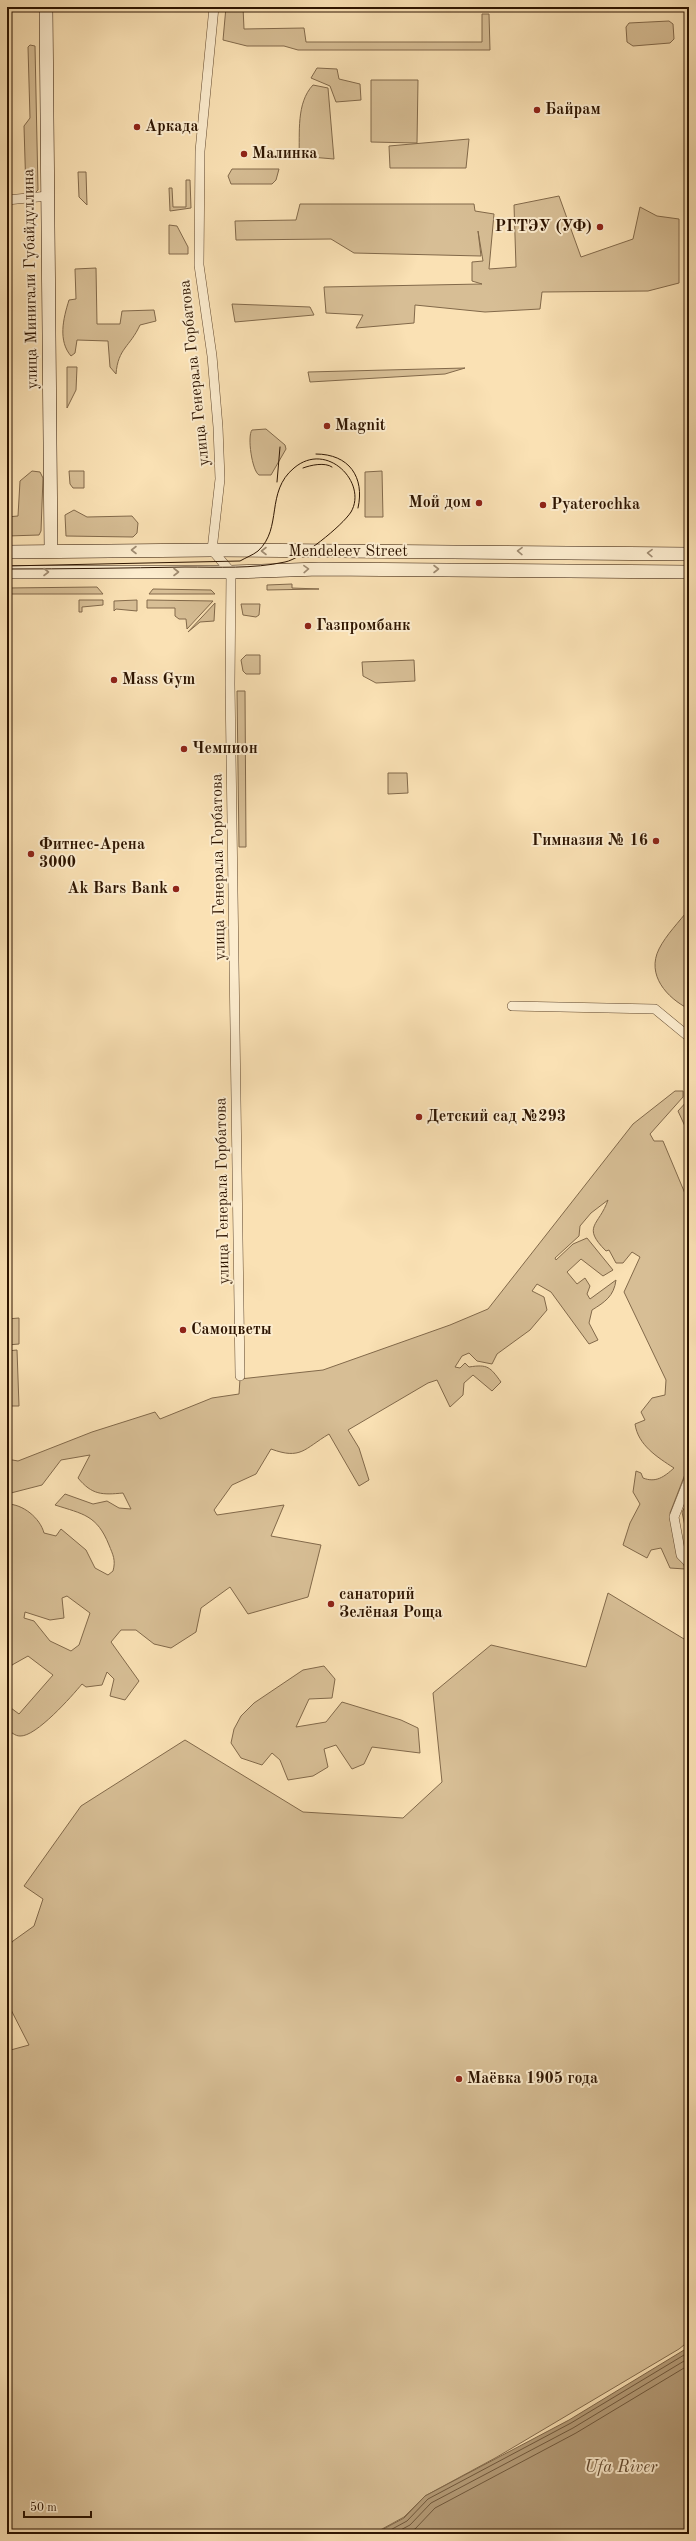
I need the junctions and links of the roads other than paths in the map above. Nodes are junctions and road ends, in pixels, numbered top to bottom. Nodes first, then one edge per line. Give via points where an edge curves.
1 (46, 7) edge
2 (214, 7) edge
3 (48, 196) junction
4 (7, 200) edge
5 (212, 550) junction
6 (51, 551) junction
7 (7, 552) edge
8 (689, 554) edge
9 (7, 572) edge
10 (231, 572) junction
11 (689, 572) edge
12 (512, 1006) dead end
13 (689, 1037) edge
14 (240, 1376) dead end
15 (689, 1479) edge
16 (689, 1563) edge

1 - 3 main road, улица Минигали Губайдуллина
2 - 5 street, улица Генерала Горбатова via 200,151 199,265 212,356 218,427 220,479
3 - 4 street
3 - 6 main road, улица Минигали Губайдуллина
5 -> 6 main road, Mendeleev Street
8 -> 5 main road, Mendeleev Street
5 - 10 street
6 - 7 main road, Mendeleev Street
9 -> 10 main road, Mendeleev Street
10 -> 11 main road, Mendeleev Street via 327,569
10 - 14 street, улица Генерала Горбатова via 230,684
12 - 13 street via 655,1009
15 - 16 street via 674,1518 681,1555

